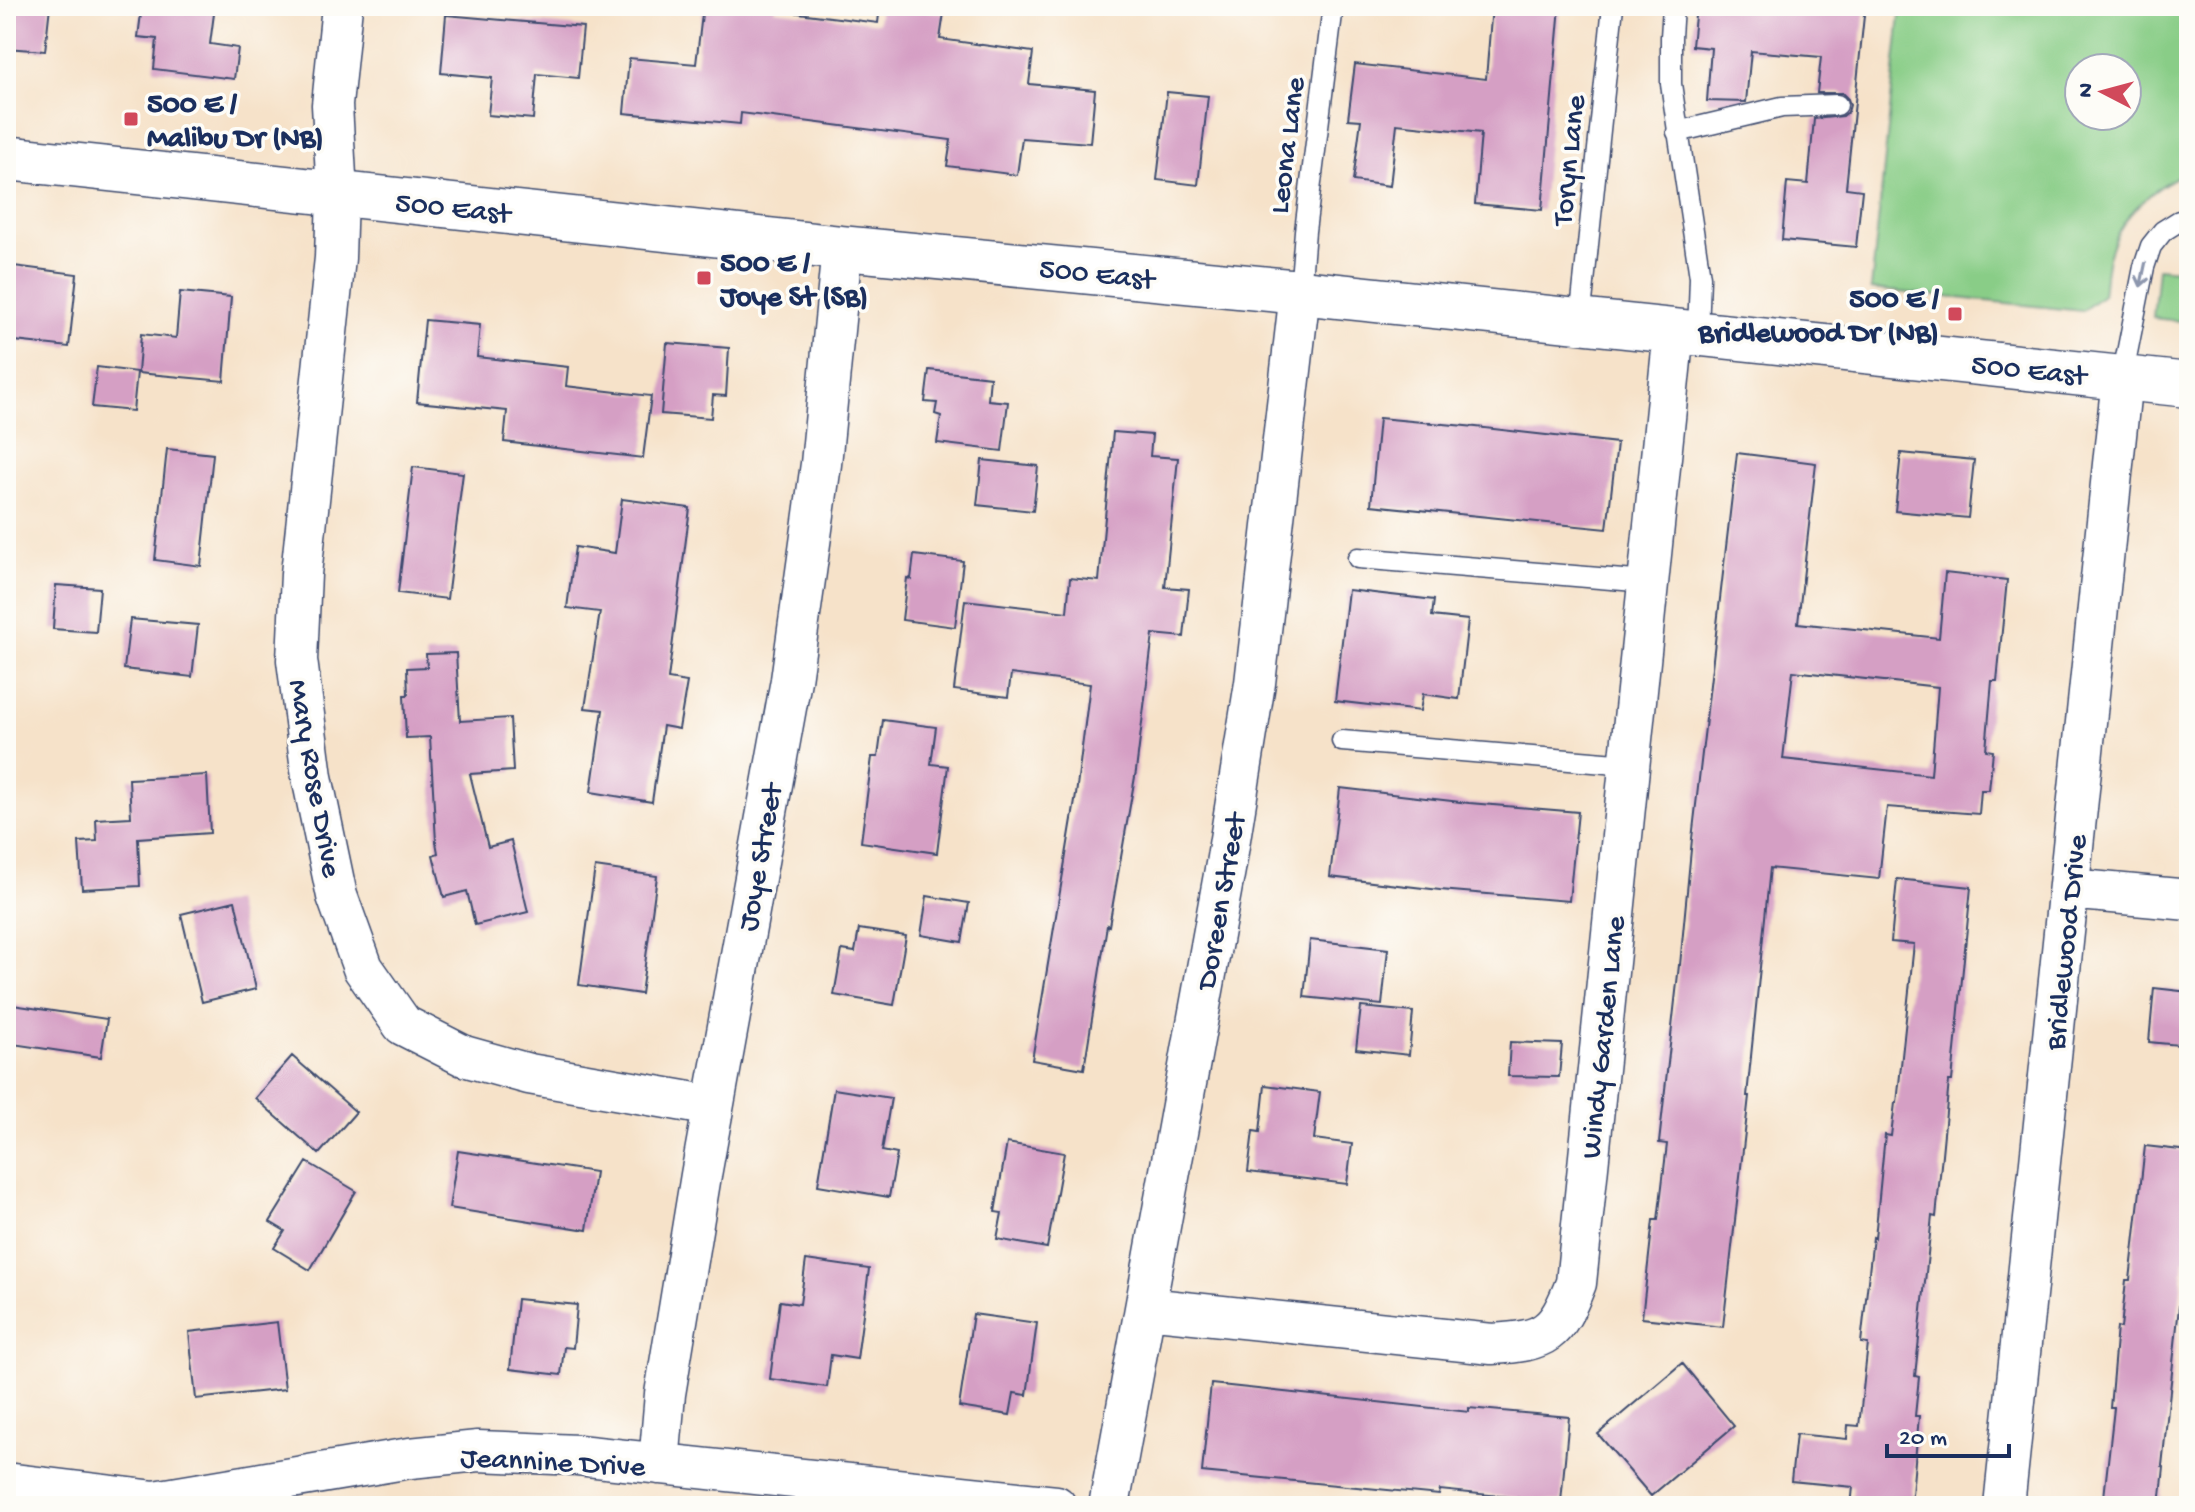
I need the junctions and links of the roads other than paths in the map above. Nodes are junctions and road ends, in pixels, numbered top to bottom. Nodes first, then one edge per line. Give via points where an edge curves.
1 (342, 6) edge
2 (1333, 6) edge
3 (1613, 6) edge
4 (1673, 6) edge
5 (1837, 105) dead end
6 (1677, 132) junction
7 (6, 158) edge
8 (337, 194) junction
9 (2189, 222) edge
10 (842, 248) junction
11 (1300, 292) junction
12 (1580, 321) junction
13 (1686, 332) junction
14 (2122, 378) junction
15 (2189, 385) edge
16 (1358, 558) dead end
17 (1647, 582) junction
18 (1342, 741) dead end
19 (1629, 765) junction
20 (2069, 889) junction
21 (2189, 900) edge
22 (713, 1106) junction
23 (1146, 1308) junction
24 (659, 1464) junction
25 (6, 1483) edge
26 (155, 1503) edge
27 (1056, 1506) edge
28 (1109, 1506) edge
29 (2004, 1506) edge

1 - 8 street, Mary Rose Drive via 332,105
2 - 11 lane, Leona Lane
3 - 12 lane, Toryn Lane
4 - 6 lane via 1671,84
5 - 6 lane via 1782,107
6 - 13 lane via 1700,277
7 - 8 street, 500 East
8 - 10 street, 500 East
8 - 22 street, Mary Rose Drive via 297,660 324,836 337,896 363,968 403,1025 464,1056 529,1074
9 -> 14 lane via 2179,221 2163,231 2151,246
10 - 11 street, 500 East
10 - 22 street, Joye Street via 821,464 791,680
11 - 12 street, 500 East
11 - 23 street, Doreen Street via 1255,683
12 - 13 street, 500 East
13 - 14 street, 500 East
13 - 17 street, Windy Garden Lane
14 - 15 street, 500 East
14 - 20 street, Bridlewood Drive
16 - 17 lane
17 - 19 street, Windy Garden Lane
18 - 19 lane
19 - 23 street, Windy Garden Lane via 1576,1283 1551,1331 1523,1343 1492,1344
20 - 21 street
20 - 29 street, Bridlewood Drive
22 - 24 street, Joye Street via 665,1394
23 - 28 street, Doreen Street
24 - 26 street, Jeannine Drive via 478,1451
24 - 27 street, Jeannine Drive
25 - 26 street, Jeannine Drive

